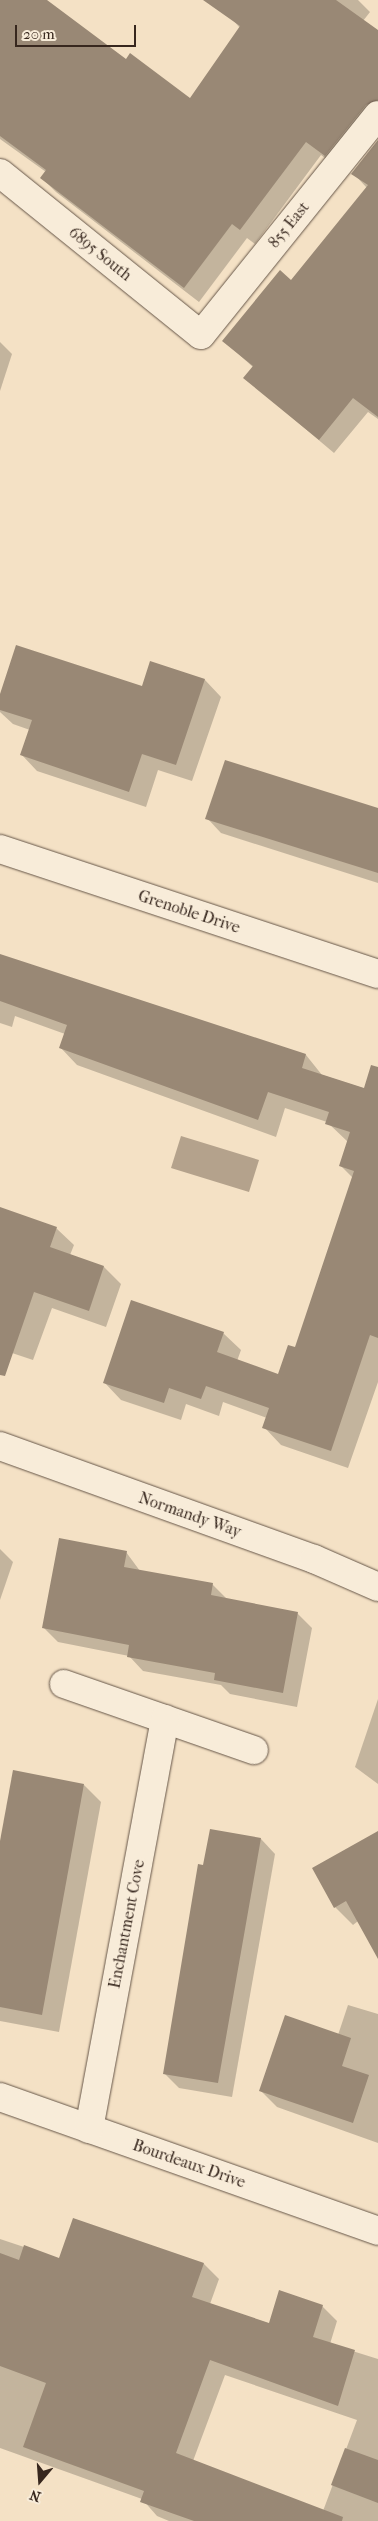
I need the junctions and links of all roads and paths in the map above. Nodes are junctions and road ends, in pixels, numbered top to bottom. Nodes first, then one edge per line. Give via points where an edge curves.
1 (378, 115) edge
2 (0, 173) edge
3 (201, 335) joint
4 (0, 849) edge
5 (378, 974) edge
6 (0, 1446) edge
7 (378, 1587) edge
8 (64, 1684) dead end
9 (165, 1719) junction
10 (254, 1750) dead end
11 (0, 2097) edge
12 (89, 2129) junction
13 (378, 2231) edge

1 - 3 street, 855 East
2 - 3 street, 6895 South
4 - 5 street, Grenoble Drive
6 - 7 street, Normandy Way via 314,1559
8 - 9 street
9 - 10 street
9 - 12 street, Enchantment Cove
11 - 12 street, Bourdeaux Drive
12 - 13 street, Bourdeaux Drive

